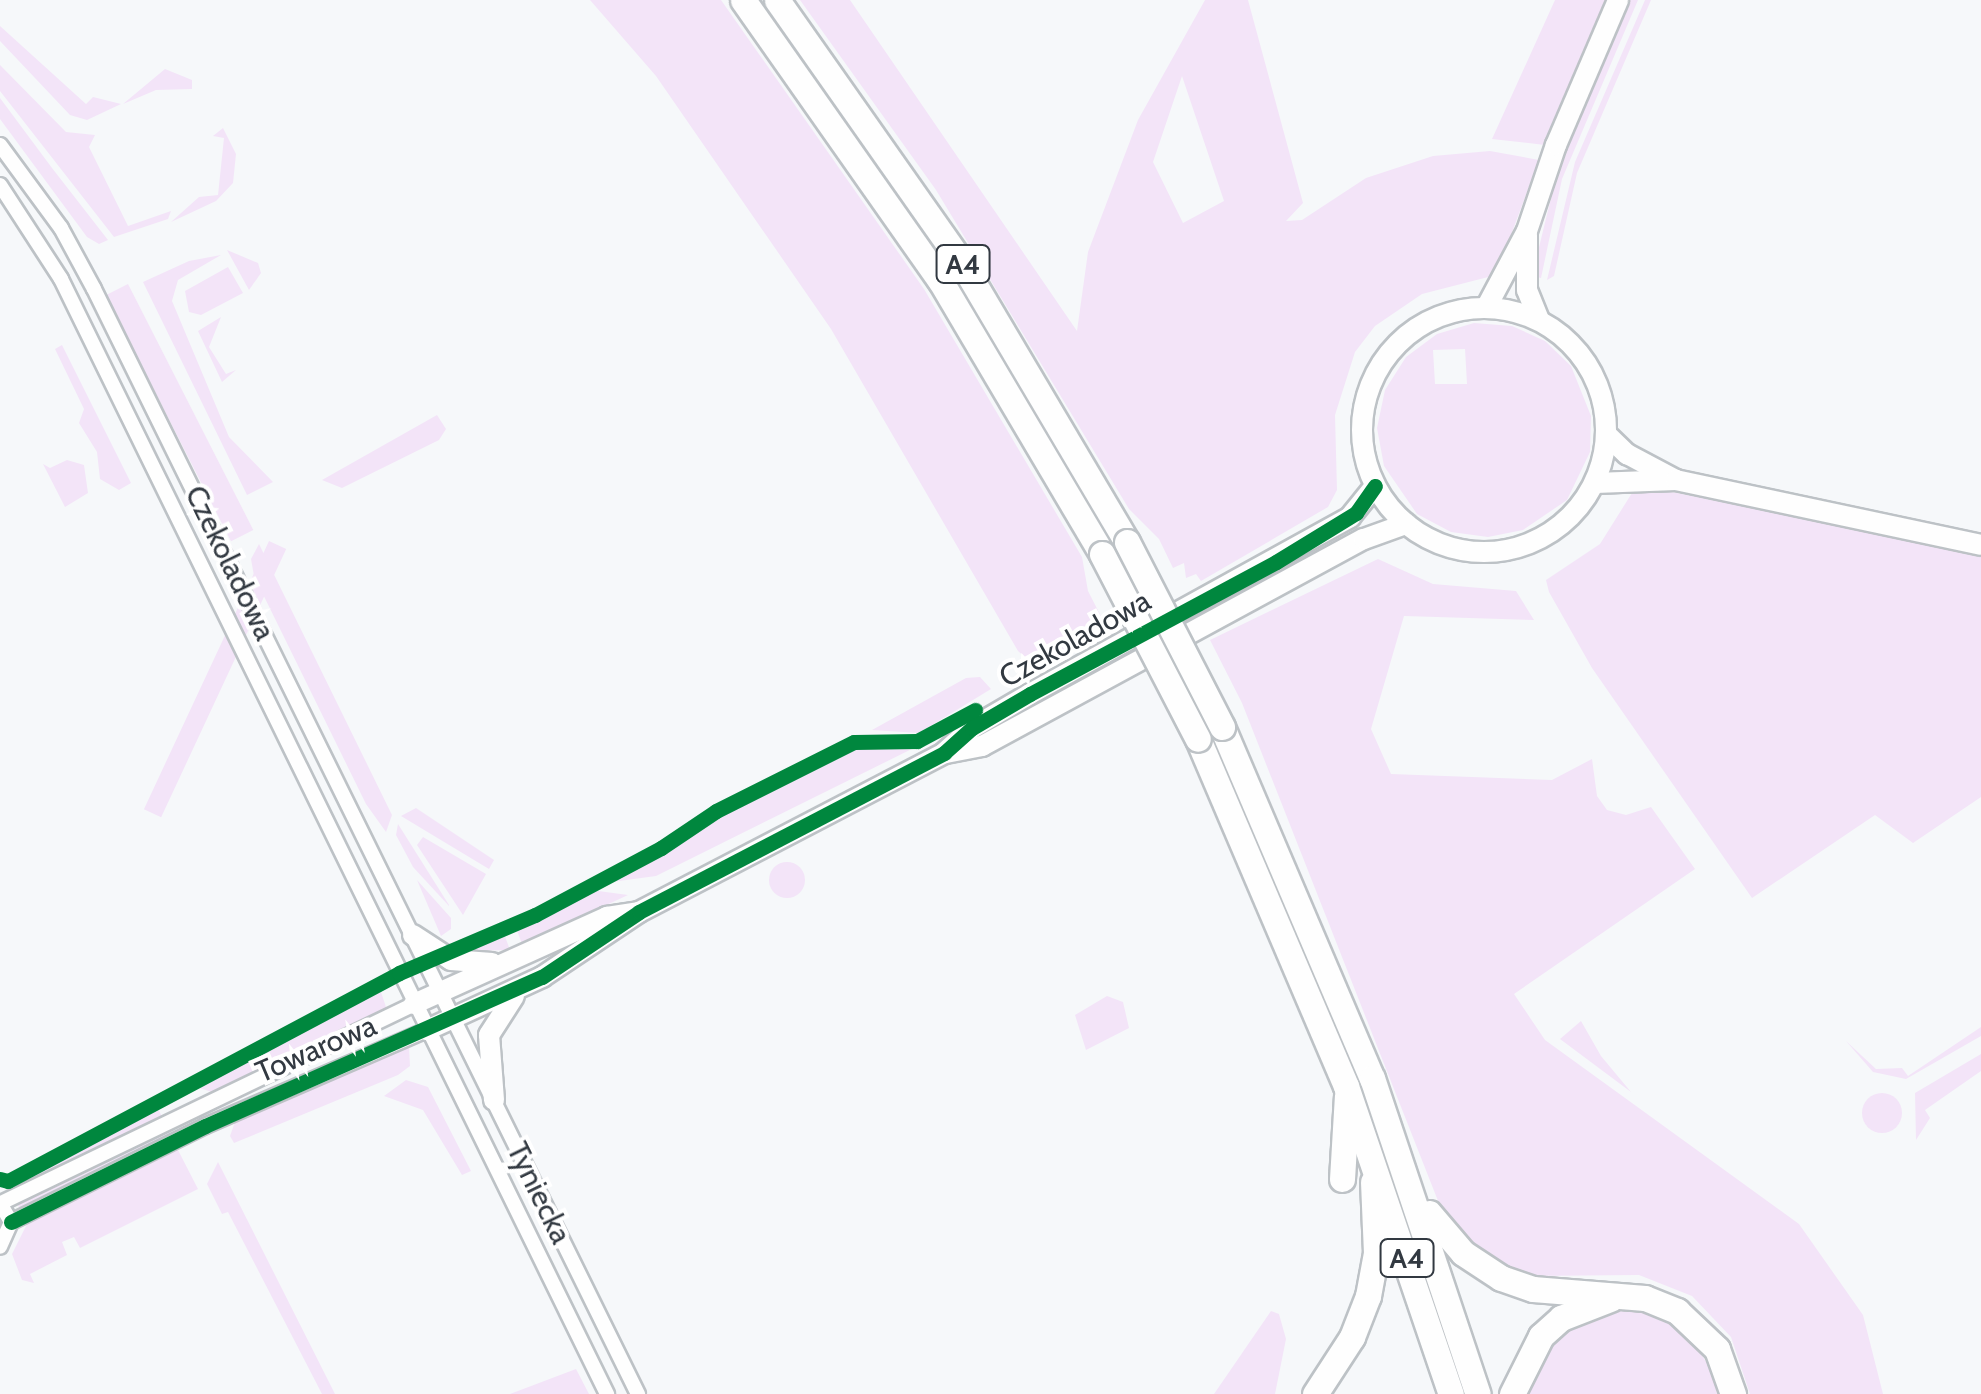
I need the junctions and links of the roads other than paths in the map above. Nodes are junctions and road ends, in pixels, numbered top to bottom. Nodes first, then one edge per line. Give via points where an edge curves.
1 (743, 0) edge
2 (776, 0) edge
3 (1618, 0) edge
4 (0, 145) edge
5 (0, 185) edge
6 (1527, 232) junction
7 (1486, 308) junction
8 (1539, 320) junction
9 (1607, 434) junction
10 (1676, 480) junction
11 (1595, 483) junction
12 (1375, 486) junction
13 (1406, 524) junction
14 (1981, 545) edge
15 (944, 754) junction
16 (639, 912) junction
17 (413, 934) junction
18 (509, 959) junction
19 (523, 988) junction
20 (441, 992) junction
21 (414, 1004) junction
22 (454, 1018) junction
23 (427, 1030) junction
24 (1346, 1086) junction
25 (494, 1100) junction
26 (1360, 1124) junction
27 (1342, 1179) dead end
28 (1414, 1192) junction
29 (0, 1203) edge
30 (11, 1222) junction
31 (0, 1247) edge
32 (1615, 1296) junction
33 (607, 1394) edge
34 (638, 1394) edge
35 (1315, 1394) edge
36 (1450, 1394) edge
37 (1478, 1394) edge
38 (1512, 1394) edge
39 (1733, 1394) edge

1 - 24 highway, A4, bridge via 940,280 1102,554 1198,739
2 - 28 highway, A4, bridge via 964,265 1127,542 1222,727 1341,998
3 - 6 street
4 - 17 street, Czekoladowa via 61,228 94,289
5 - 21 street, Czekoladowa via 61,279
6 - 7 street
6 - 8 street via 1527,288
7 - 8 street
7 - 12 street via 1426,323 1382,363 1362,419
8 - 9 street via 1591,370
9 - 10 street via 1629,455
9 - 11 street
10 - 11 street
10 - 14 street
11 - 13 street via 1556,530 1520,548 1453,549
12 - 13 street
12 - 15 street, Czekoladowa via 1350,517 1054,680 972,728
13 - 15 street, Czekoladowa via 1364,539 982,746
15 - 16 street, Czekoladowa
16 - 18 street, Czekoladowa via 607,916
16 - 19 street, Czekoladowa
17 - 18 street via 451,960 473,965
17 - 20 street, Czekoladowa
18 - 20 street, Czekoladowa
19 - 22 street, Czekoladowa
19 - 25 street via 497,1014 489,1034
20 - 21 street, Czekoladowa
20 - 22 street, Tyniecka
21 - 23 street, Czekoladowa
21 - 29 street, Towarowa
22 - 23 street, Czekoladowa
22 - 25 street, Tyniecka
23 - 30 street, Towarowa via 205,1126
23 - 33 street, Tyniecka
24 - 26 highway, A4
24 - 27 highway
25 - 34 street, Tyniecka
26 - 35 highway via 1375,1196 1374,1272 1355,1331
26 - 36 highway, A4
28 - 32 highway via 1482,1268 1532,1289
28 - 37 highway
29 - 30 street
30 - 31 street
32 - 38 highway via 1562,1318 1542,1336
32 - 39 highway via 1660,1302 1693,1322 1716,1350

